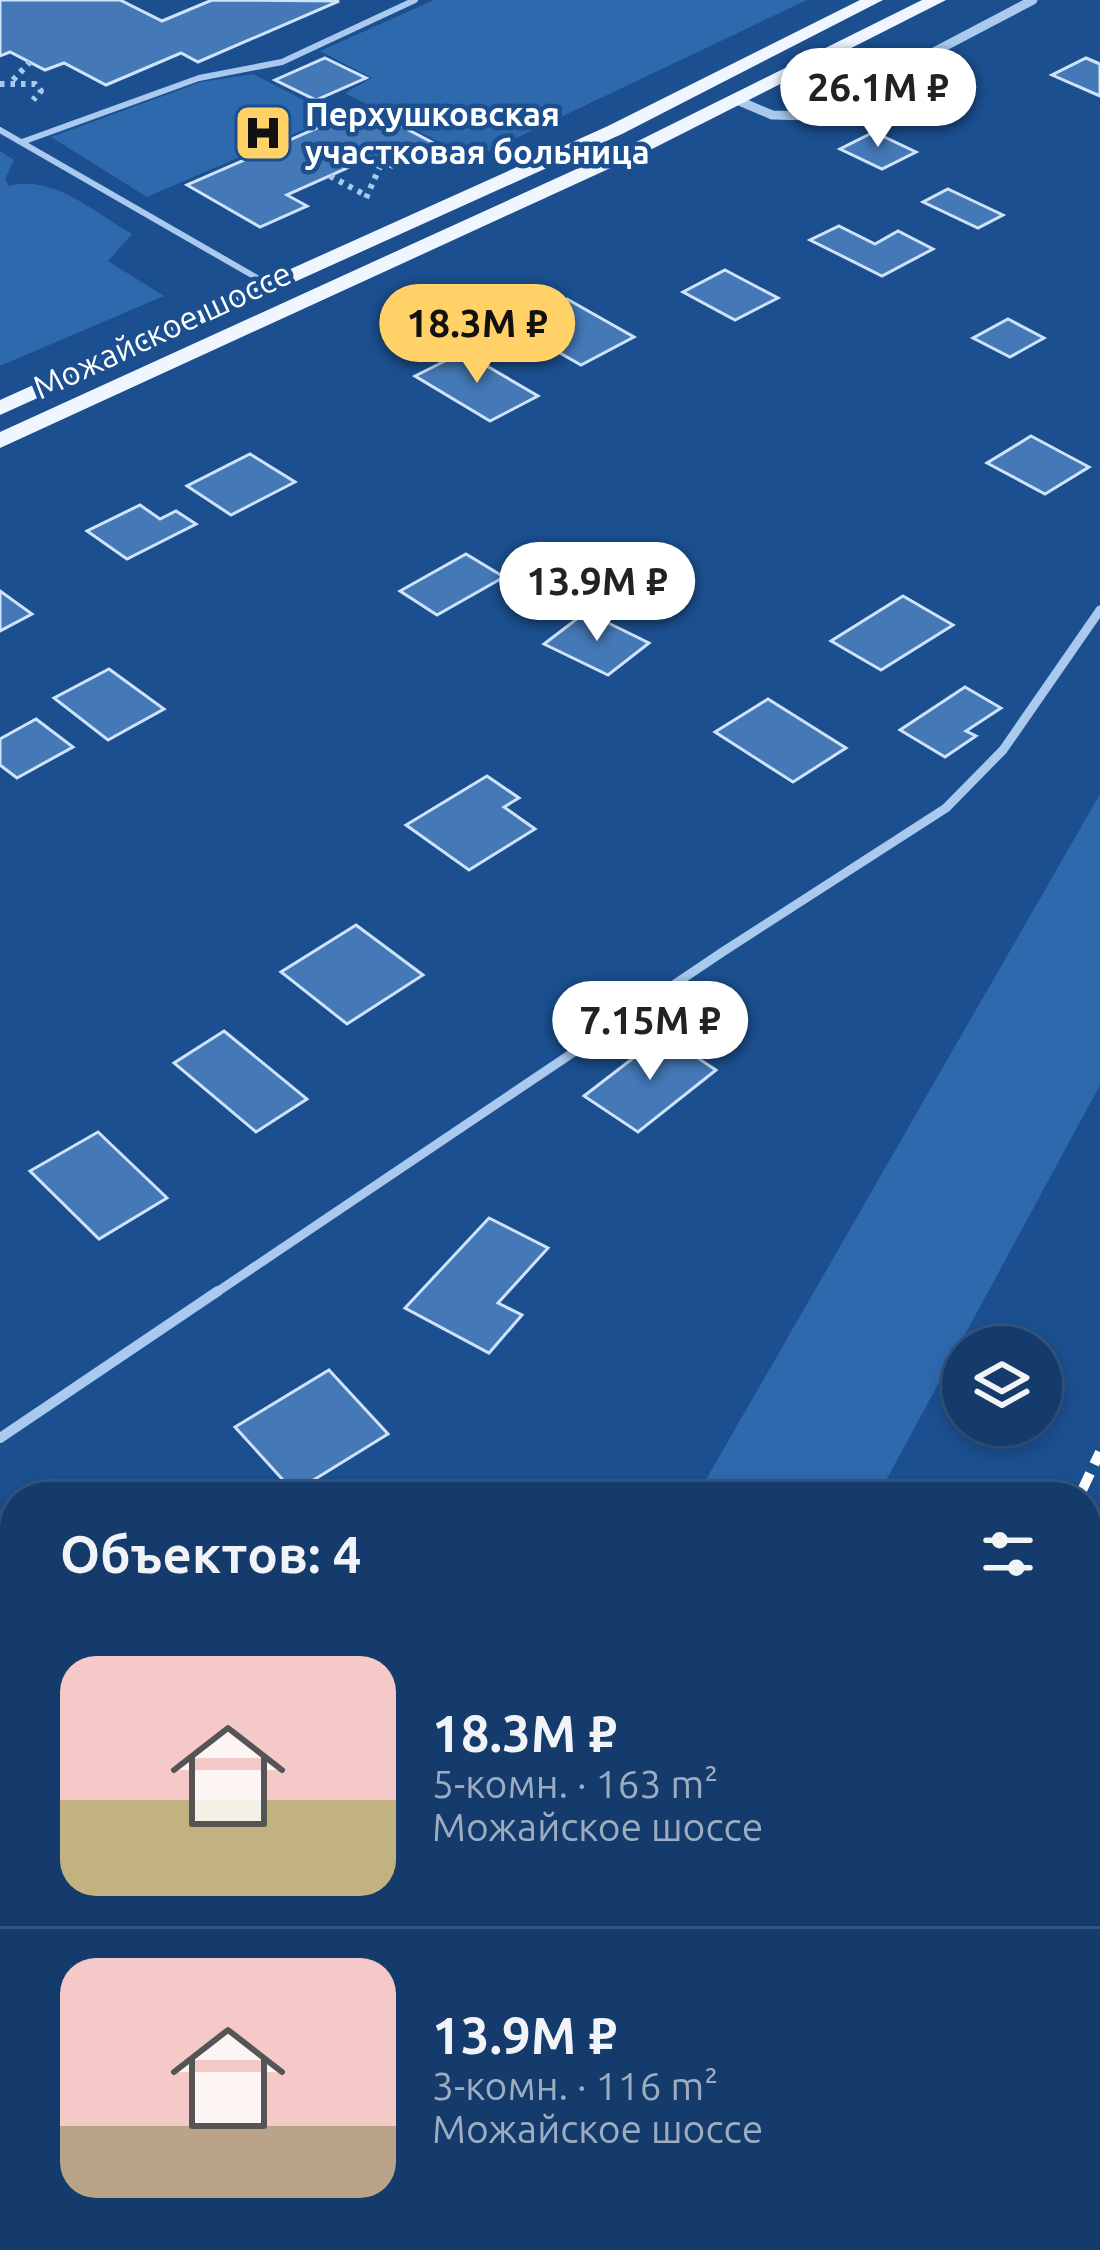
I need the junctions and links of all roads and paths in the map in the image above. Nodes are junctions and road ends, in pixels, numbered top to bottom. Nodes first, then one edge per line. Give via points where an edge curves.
1 (415, 0) edge
2 (874, 0) edge
3 (937, 0) edge
4 (1033, 0) edge
5 (30, 62) dead end
6 (12, 81) junction
7 (0, 84) edge
8 (737, 100) junction
9 (22, 104) dead end
10 (0, 130) edge
11 (22, 142) junction
12 (382, 162) dead end
13 (331, 176) dead end
14 (368, 196) junction
15 (348, 206) dead end
16 (271, 286) junction
17 (0, 408) edge
18 (0, 441) edge
19 (1100, 610) edge
20 (0, 1438) edge

1 - 11 lane via 282,62 199,78
2 - 16 main road, Можайское шоссе via 614,130
3 - 8 main road, Можайское шоссе
4 - 8 street via 812,116 772,115
5 - 6 path
6 - 7 path
6 - 9 path via 41,91
8 - 18 main road, Можайское шоссе
10 - 11 lane
11 - 16 lane
12 - 14 path
13 - 14 path
14 - 15 path
16 - 17 main road, Можайское шоссе
19 - 20 lane via 1004,750 946,808

